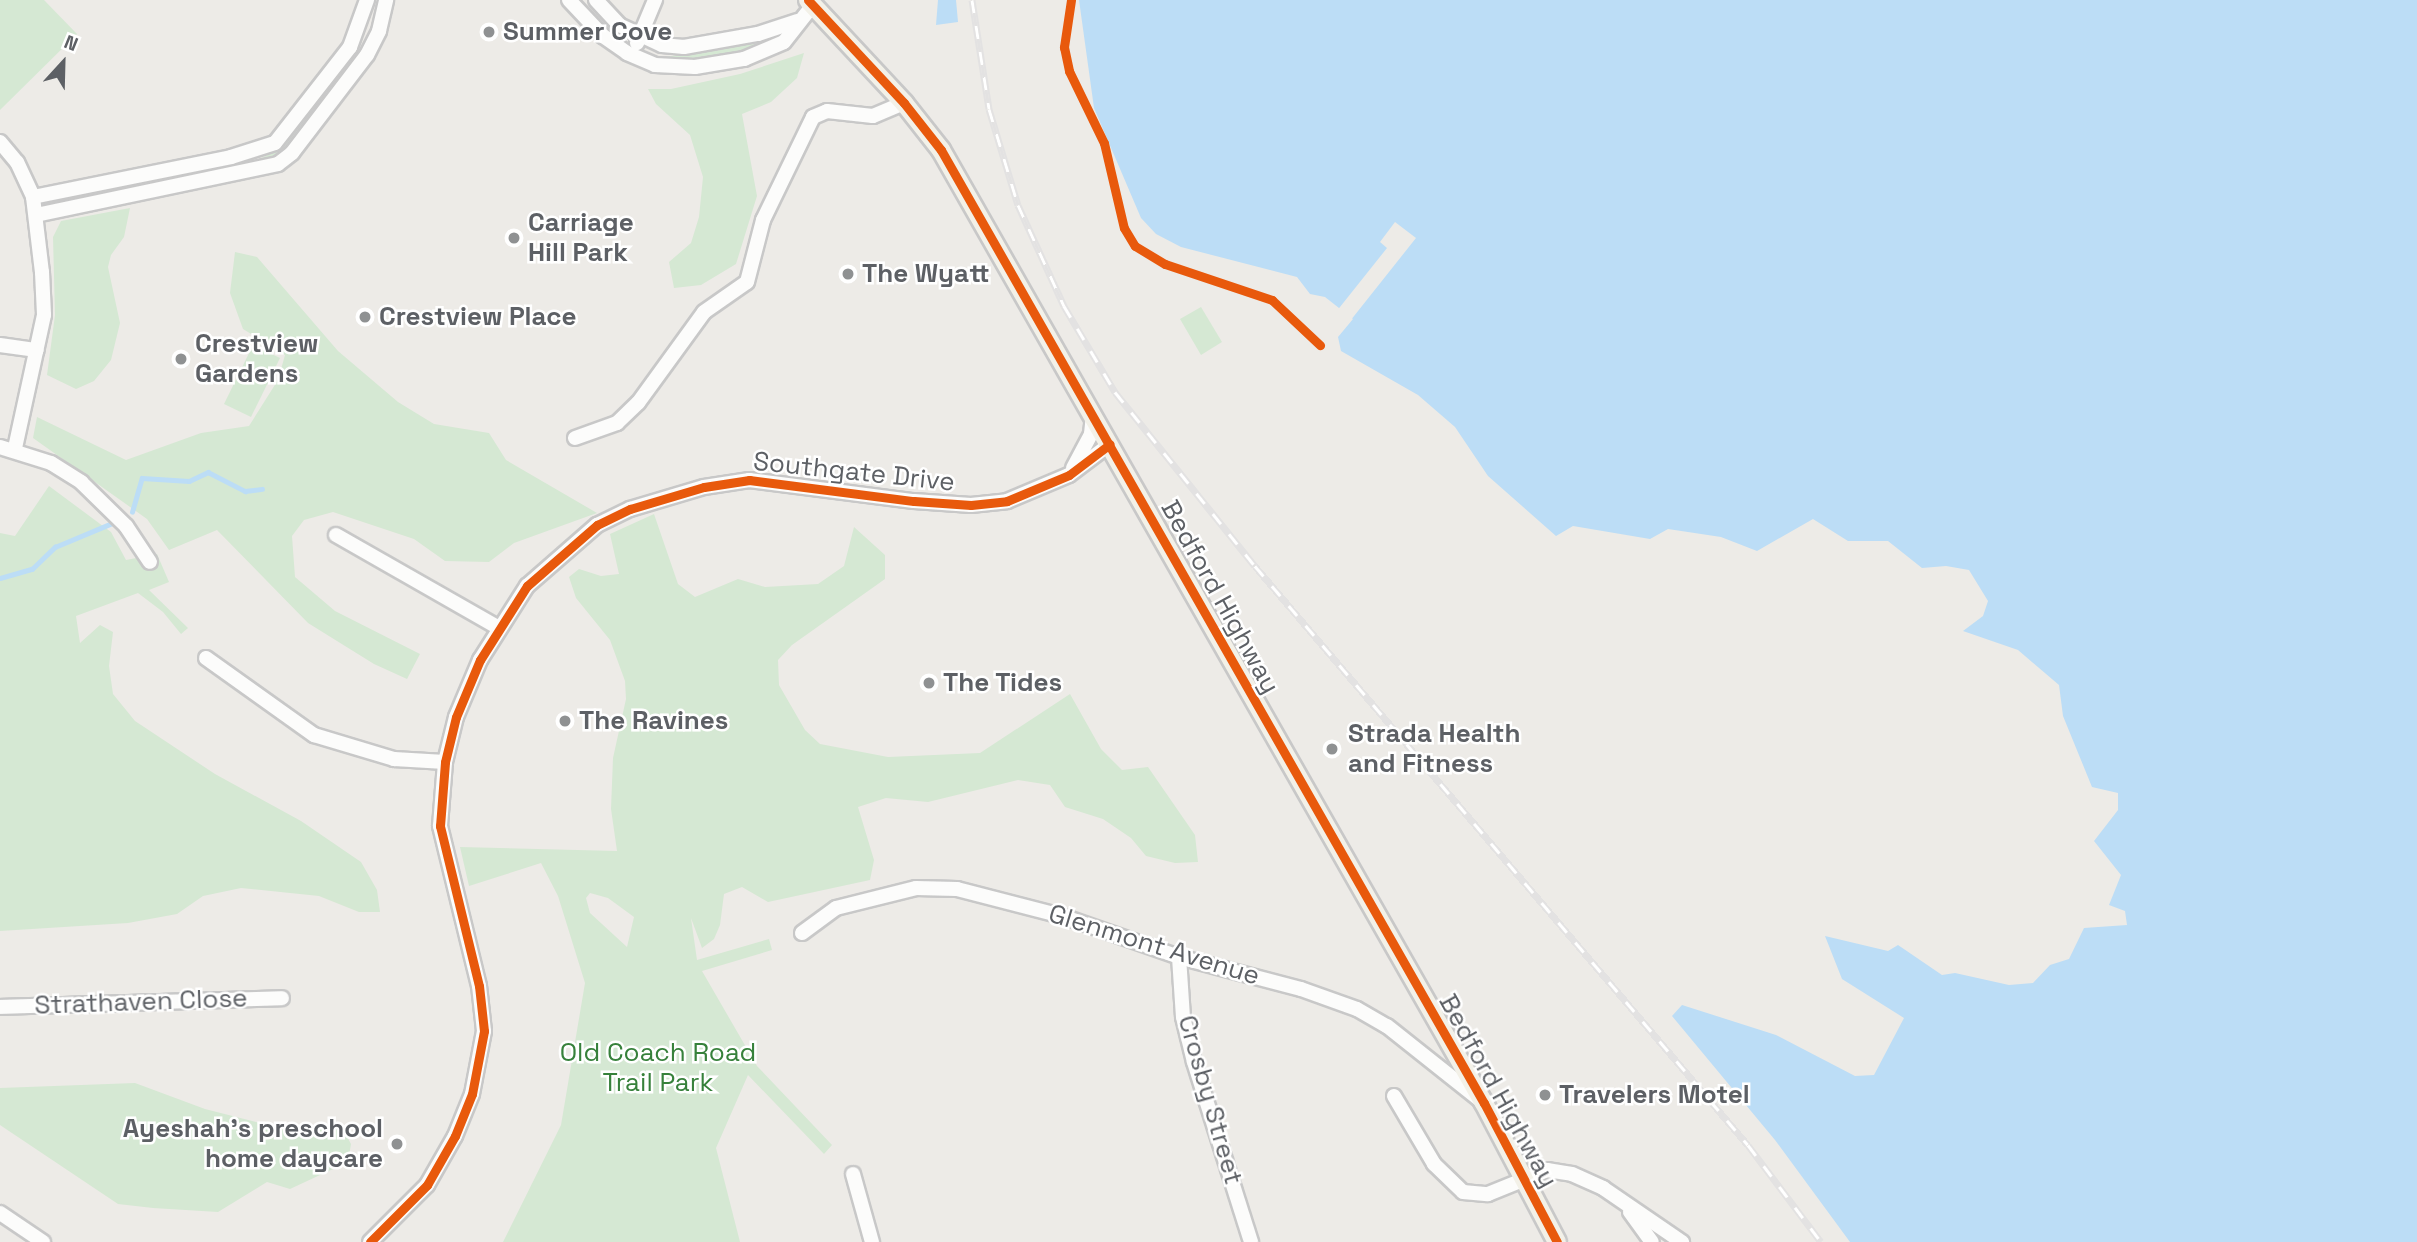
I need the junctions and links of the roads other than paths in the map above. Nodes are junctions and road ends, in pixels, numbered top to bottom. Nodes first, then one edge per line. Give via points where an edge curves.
1 (367, 0) edge
2 (386, 0) edge
3 (569, 0) edge
4 (596, 0) edge
5 (654, 0) edge
6 (810, 3) edge
7 (797, 21) junction
8 (643, 36) junction
9 (627, 53) junction
10 (904, 103) junction
11 (0, 142) edge
12 (33, 197) junction
13 (36, 215) junction
14 (0, 345) edge
15 (37, 350) junction
16 (1093, 416) junction
17 (575, 438) dead end
18 (1110, 444) junction
19 (7, 447) edge
20 (1069, 475) junction
21 (336, 535) dead end
22 (150, 562) dead end
23 (497, 627) junction
24 (206, 658) dead end
25 (445, 762) junction
26 (802, 933) dead end
27 (1179, 957) junction
28 (282, 998) dead end
29 (0, 1007) edge
30 (1394, 1096) dead end
31 (1484, 1103) junction
32 (853, 1174) dead end
33 (1523, 1179) junction
34 (1627, 1208) junction
35 (0, 1213) edge
36 (43, 1242) edge
37 (370, 1242) edge
38 (872, 1242) edge
39 (1251, 1242) edge
40 (1557, 1242) edge
41 (1652, 1242) edge
42 (1682, 1242) edge

1 - 12 street via 350,47 275,143 231,157
2 - 13 street via 379,31 367,55 292,153 278,164
3 - 9 street via 603,36
4 - 8 street via 619,25
5 - 8 street
6 - 7 street
6 - 10 main road, Bedford Highway
7 - 8 street via 758,34 684,47
7 - 9 street via 784,42 744,59 695,67 654,65
8 - 9 street
10 - 16 main road, Bedford Highway via 941,150
10 - 17 street via 873,116 827,111 813,117 763,220 747,282 704,312 638,403 617,423
11 - 12 street via 17,162
12 - 13 street
13 - 15 street via 44,315
14 - 15 street
15 - 19 street
16 - 18 main road, Bedford Highway
16 - 20 street via 1085,449
18 - 20 street, Southgate Drive
18 - 31 main road, Bedford Highway
19 - 22 street via 81,482 126,526
20 - 23 street, Southgate Drive via 1007,501 971,505 749,480 680,493 597,525 527,586
21 - 23 street
23 - 25 street, Southgate Drive via 456,717
24 - 25 street via 314,735 394,758
25 - 37 street, Southgate Drive via 440,826 479,986 484,1031 481,1058 455,1136 427,1185
26 - 27 street, Glenmont Avenue via 835,908 916,888 957,889 1065,916
27 - 31 street, Glenmont Avenue via 1357,1009 1387,1026
27 - 39 street, Crosby Street via 1183,1017
28 - 29 street, Strathaven Close
30 - 33 street via 1434,1164 1457,1189 1482,1195
31 - 33 main road, Bedford Highway
32 - 38 street
33 - 34 street via 1546,1170 1572,1174 1603,1188
33 - 40 main road, Bedford Highway
34 - 41 street
34 - 42 street
35 - 36 street

